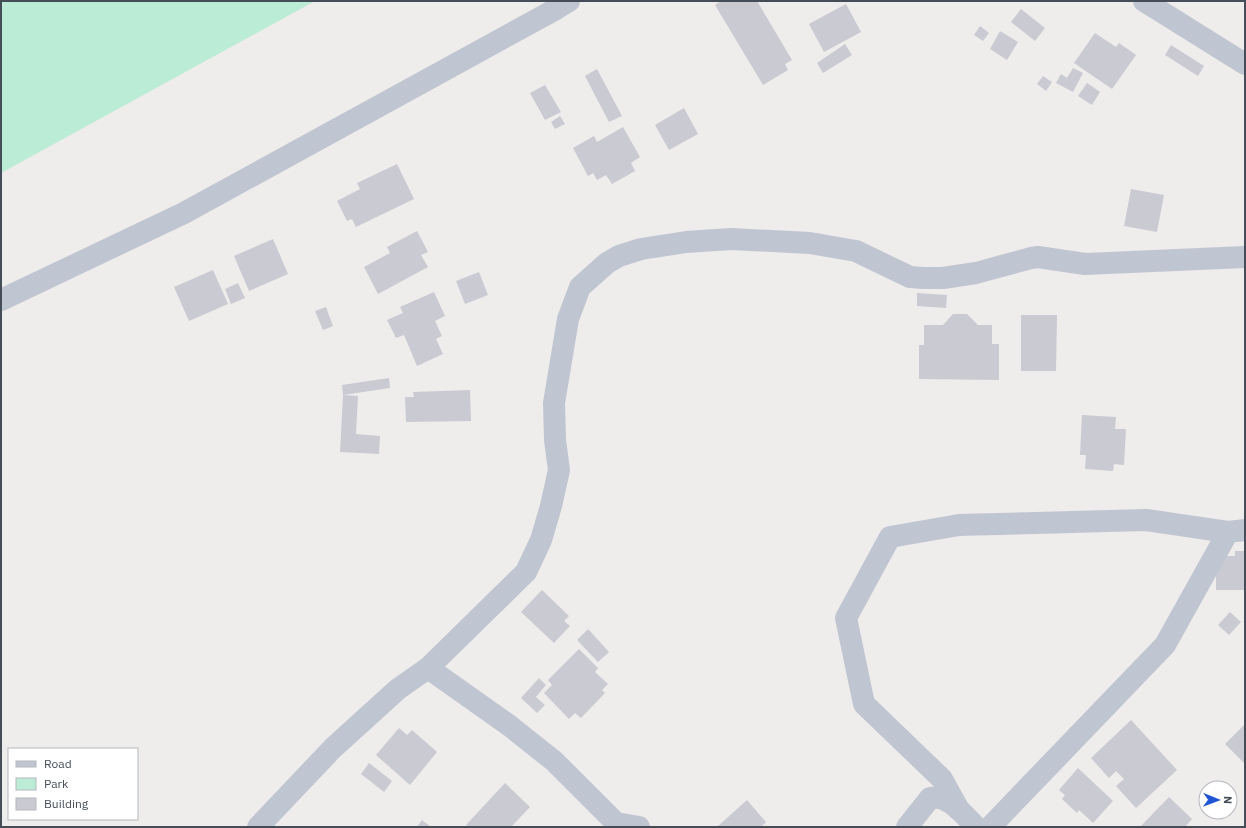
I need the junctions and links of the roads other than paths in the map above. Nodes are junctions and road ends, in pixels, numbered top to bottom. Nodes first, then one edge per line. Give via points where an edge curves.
1 (568, 1) edge
2 (1144, 1) edge
3 (1245, 64) edge
4 (1245, 257) edge
5 (1, 300) edge
6 (1237, 531) edge
7 (428, 668) junction
8 (959, 810) junction
9 (266, 824) edge
10 (639, 827) edge
11 (907, 827) edge
12 (976, 827) edge
13 (990, 827) edge

1 - 5 street via 184,213
2 - 3 street
4 - 7 street via 1085,264 1038,257 976,273 923,278 910,277 856,251 810,243 731,239 686,242 641,249 619,256 607,263 580,288 568,319 554,403 559,470 541,540 526,572
6 - 8 street via 1146,520 959,525 890,537 846,618 864,704 942,779
6 - 13 street via 1165,645
7 - 9 street via 398,689 332,748
7 - 10 street via 510,726 554,762 616,823
8 - 11 street via 937,796 930,798
8 - 12 street

